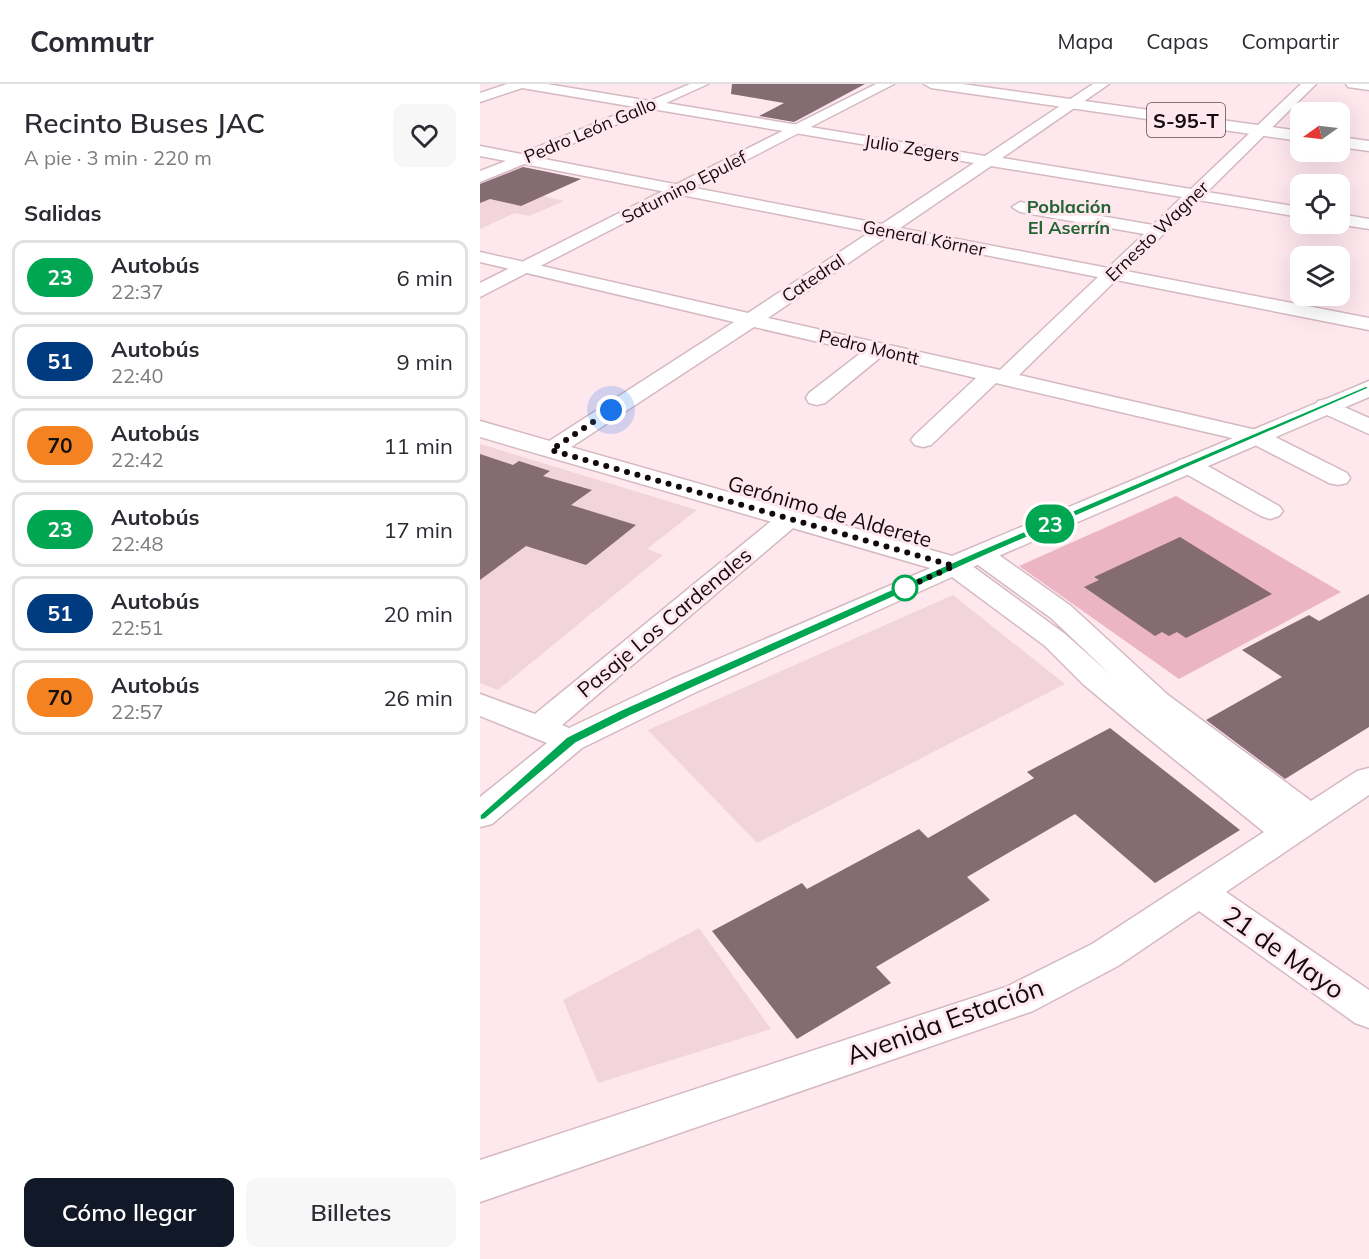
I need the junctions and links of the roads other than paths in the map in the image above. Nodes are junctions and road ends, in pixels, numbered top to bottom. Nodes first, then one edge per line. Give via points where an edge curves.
1 (521, 84) edge
2 (701, 84) edge
3 (887, 84) edge
4 (932, 84) edge
5 (1102, 84) edge
6 (1309, 84) edge
7 (1353, 84) edge
8 (1369, 86) edge
9 (480, 98) edge
10 (1072, 104) junction
11 (651, 105) junction
12 (798, 129) junction
13 (1261, 131) junction
14 (1290, 135) edge
15 (1350, 143) edge
16 (1369, 146) edge
17 (480, 152) edge
18 (521, 159) junction
19 (987, 161) junction
20 (1111, 165) dead end
21 (480, 177) edge
22 (1096, 178) junction
23 (679, 190) junction
24 (1194, 195) junction
25 (1020, 207) dead end
26 (1290, 210) edge
27 (1350, 221) edge
28 (1369, 224) edge
29 (885, 230) junction
30 (1157, 231) junction
31 (480, 257) edge
32 (525, 268) junction
33 (1112, 274) junction
34 (480, 291) edge
35 (751, 320) junction
36 (1369, 324) edge
37 (878, 349) junction
38 (998, 377) junction
39 (1369, 388) edge
40 (817, 398) dead end
41 (1326, 406) junction
42 (480, 410) edge
43 (1369, 427) edge
44 (480, 429) edge
45 (1257, 437) junction
46 (923, 440) dead end
47 (561, 443) junction
48 (1188, 465) junction
49 (1338, 478) dead end
50 (1270, 511) dead end
51 (790, 518) junction
52 (967, 560) junction
53 (480, 704) edge
54 (539, 727) junction
55 (572, 740) junction
56 (1369, 779) edge
57 (480, 815) edge
58 (1300, 825) junction
59 (1199, 892) junction
60 (1369, 1011) edge
61 (480, 1181) edge

1 - 9 street
1 - 11 street, Julio Zegers
2 - 11 street, Pedro León Gallo
3 - 12 main road, Saturnino Epulef
4 - 10 main road, S-95-T
5 - 10 street, Catedral
6 - 13 street, Ernesto Wagner
7 - 8 street
10 - 13 main road, S-95-T
10 - 19 street, Catedral
11 - 12 street, Julio Zegers
11 - 18 street, Pedro León Gallo
12 - 19 street, Julio Zegers
12 - 23 main road, Saturnino Epulef
13 - 14 main road, S-95-T
13 - 24 street, Ernesto Wagner
15 - 16 main road
17 - 18 street, General Körner
18 - 21 street, Pedro León Gallo
18 - 23 street, General Körner
19 - 22 street, Julio Zegers
19 - 29 street, Catedral
20 - 22 street
22 - 24 street, Julio Zegers
23 - 29 street, General Körner
23 - 32 main road, Saturnino Epulef
24 - 26 street, Julio Zegers
24 - 30 street, Ernesto Wagner
25 - 30 street
27 - 28 street
29 - 33 street, General Körner
29 - 35 street, Catedral
30 - 33 street, Ernesto Wagner
31 - 32 street, Pedro Montt
32 - 34 main road, Saturnino Epulef
32 - 35 street, Pedro Montt
33 - 36 street, General Körner
33 - 38 street, Ernesto Wagner
35 - 37 street, Pedro Montt
35 - 47 street, Catedral
37 - 38 street, Pedro Montt
37 - 40 street
38 - 45 street, Pedro Montt
38 - 46 street, Ernesto Wagner
39 - 41 main road
41 - 43 street
41 - 45 main road
42 - 47 main road, Gerónimo de Alderete
44 - 47 main road, Gerónimo de Alderete
45 - 48 main road
45 - 49 street, Pedro Montt
47 - 51 main road, Gerónimo de Alderete
47 - 52 main road, Gerónimo de Alderete
48 - 50 street
48 - 52 main road
51 - 52 main road, Gerónimo de Alderete
51 - 54 street, Pasaje Los Cardenales
52 - 55 street via 683,686
52 - 58 street, Gerónimo de Alderete via 1127,705
53 - 54 street
54 - 55 street
55 - 57 street
56 - 58 street, Avenida Estación
58 - 59 street, Avenida Estación
59 - 60 street, 21 de Mayo
59 - 61 street, Avenida Estación via 1106,955 1019,999

